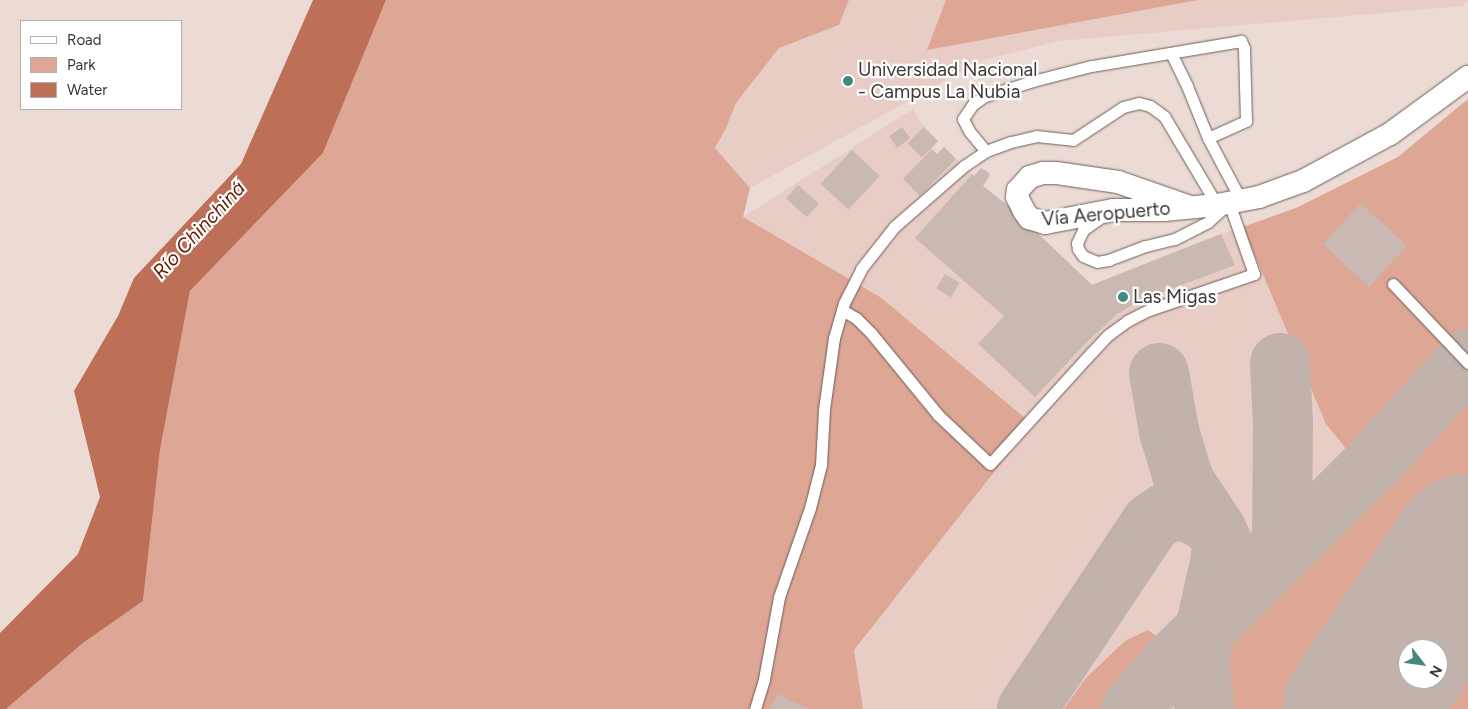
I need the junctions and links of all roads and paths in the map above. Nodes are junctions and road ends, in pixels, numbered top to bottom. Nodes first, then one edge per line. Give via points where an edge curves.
1 (1171, 53) junction
2 (1468, 77) edge
3 (1208, 138) junction
4 (986, 152) junction
5 (1229, 203) junction
6 (1187, 206) junction
7 (1113, 210) junction
8 (1393, 284) dead end
9 (842, 310) junction
10 (1468, 363) edge
11 (755, 709) edge

1 - 3 lane
1 - 3 lane via 1237,40 1243,43 1246,120
1 - 4 lane via 1091,66 985,96 973,104 962,119
2 - 5 street, Vía Aeropuerto via 1390,134 1343,161 1303,181 1259,197
3 - 5 lane
4 - 5 lane via 1036,136 1073,140 1123,107 1150,106 1164,116
4 - 9 lane via 964,166 894,227 861,269
5 - 6 street, Vía Aeropuerto
5 - 7 lane via 1208,222 1174,239 1102,262 1089,260 1078,249 1078,238 1088,225
5 - 9 lane via 1254,274 1149,310 1108,335 990,464 938,415 871,333
6 - 7 street, Vía Aeropuerto via 1164,210
6 - 7 street, Vía Aeropuerto via 1118,182 1056,173 1030,177 1018,190 1017,197 1024,212 1037,222 1061,221
8 - 10 lane
9 - 11 lane via 834,338 824,409 822,465 779,596 764,679

